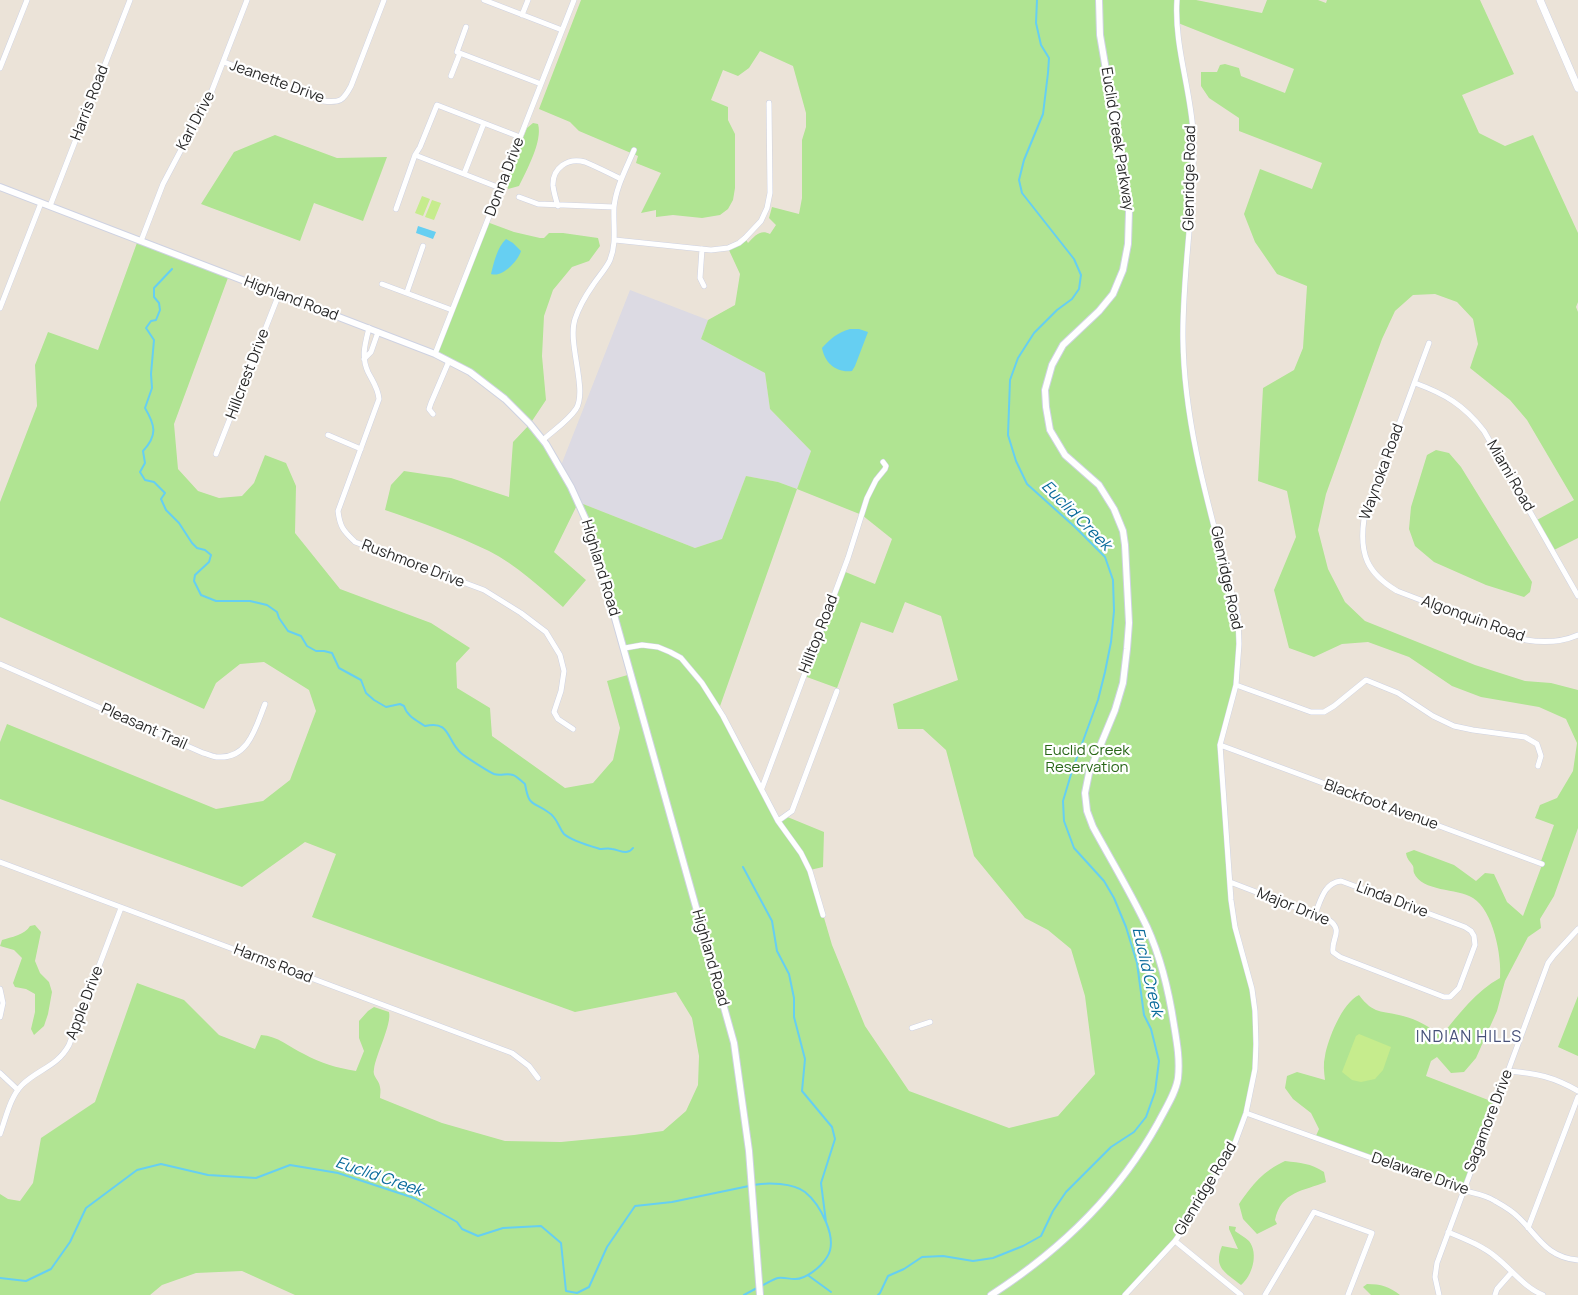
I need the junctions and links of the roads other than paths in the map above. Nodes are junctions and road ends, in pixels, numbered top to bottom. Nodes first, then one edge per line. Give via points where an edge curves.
1 (26, 0) edge
2 (130, 0) edge
3 (248, 0) edge
4 (384, 0) edge
5 (484, 0) edge
6 (528, 0) edge
7 (574, 0) edge
8 (1099, 0) edge
9 (1177, 0) edge
10 (1540, 0) edge
11 (522, 15) junction
12 (466, 28) dead end
13 (562, 30) junction
14 (460, 53) junction
15 (224, 62) junction
16 (0, 68) edge
17 (451, 76) dead end
18 (541, 84) junction
19 (1578, 88) edge
20 (769, 103) dead end
21 (484, 123) junction
22 (520, 137) junction
23 (634, 150) dead end
24 (415, 155) junction
25 (464, 174) junction
26 (621, 178) junction
27 (0, 187) edge
28 (500, 188) junction
29 (520, 197) dead end
30 (41, 202) junction
31 (50, 206) junction
32 (558, 206) junction
33 (614, 207) junction
34 (396, 209) dead end
35 (615, 240) junction
36 (141, 242) junction
37 (423, 246) dead end
38 (702, 250) junction
39 (382, 284) dead end
40 (704, 286) dead end
41 (407, 292) junction
42 (279, 294) junction
43 (0, 308) edge
44 (452, 310) junction
45 (369, 328) junction
46 (378, 332) junction
47 (1430, 343) dead end
48 (435, 354) junction
49 (364, 359) junction
50 (449, 361) junction
51 (1415, 383) junction
52 (433, 414) dead end
53 (328, 436) dead end
54 (543, 440) junction
55 (361, 449) junction
56 (216, 454) dead end
57 (883, 462) dead end
58 (1397, 591) joint
59 (1578, 596) edge
60 (1578, 635) edge
61 (625, 648) junction
62 (0, 664) edge
63 (1236, 685) junction
64 (837, 691) dead end
65 (265, 704) dead end
66 (573, 729) dead end
67 (1220, 745) junction
68 (1538, 766) dead end
69 (762, 788) junction
70 (778, 821) junction
71 (0, 862) edge
72 (1542, 864) dead end
73 (1230, 882) junction
74 (121, 908) junction
75 (1315, 914) junction
76 (823, 915) dead end
77 (1578, 929) edge
78 (0, 991) edge
79 (1438, 995) joint
80 (0, 1017) edge
81 (930, 1022) dead end
82 (912, 1028) dead end
83 (1508, 1071) junction
84 (0, 1073) edge
85 (538, 1078) dead end
86 (18, 1090) junction
87 (1578, 1091) edge
88 (1578, 1097) edge
89 (1246, 1113) junction
90 (0, 1134) edge
91 (1463, 1191) junction
92 (1528, 1228) junction
93 (1448, 1232) junction
94 (1175, 1241) junction
95 (1578, 1260) edge
96 (1512, 1272) junction
97 (760, 1295) edge
98 (992, 1295) edge
99 (1125, 1295) edge
100 (1241, 1295) edge
101 (1265, 1295) edge
102 (1348, 1295) edge
103 (1439, 1295) edge
104 (1495, 1295) edge
105 (1543, 1295) edge

1 - 16 street
2 - 31 street, Harris Road
3 - 15 street, Karl Drive
4 - 15 street, Jeanette Drive via 351,86 345,97 336,102 323,101
5 - 11 street
6 - 11 street
7 - 13 street, Donna Drive
8 - 98 street, Euclid Creek Parkway via 1100,35 1129,211 1128,244 1123,270 1113,294 1063,345 1052,365 1045,390 1046,407 1050,430 1057,444 1099,485 1114,509 1125,545 1129,623 1123,683 1089,773 1085,793 1093,827 1147,927 1156,952 1170,1000 1178,1080 1144,1149 1091,1214 1064,1242
9 - 63 street, Glenridge Road via 1178,32 1193,130 1183,339 1187,404 1238,617
10 - 19 main road
11 - 13 street
12 - 14 street via 457,52
13 - 18 street, Donna Drive
14 - 17 street
14 - 18 street
15 - 36 street, Karl Drive via 204,108 163,184
18 - 22 street, Donna Drive
20 - 38 street via 770,193 767,208 761,221 739,243 728,248
21 - 22 street
21 - 24 street via 437,105
21 - 25 street
22 - 28 street, Donna Drive
23 - 26 street
24 - 25 street
24 - 34 street
25 - 28 street
26 - 32 street via 583,162 571,161 560,166 554,176
26 - 33 street
27 - 30 street, Highland Road
28 - 44 street, Donna Drive
29 - 32 street via 538,204
30 - 31 street, Highland Road
30 - 43 street
31 - 36 street, Highland Road
32 - 33 street
33 - 35 street
35 - 38 street
35 - 54 street via 610,260 575,318 572,332 579,375 578,407
36 - 42 street, Highland Road
37 - 41 street
38 - 40 street via 700,278
39 - 41 street
41 - 44 street
42 - 45 street, Highland Road
42 - 56 street, Hillcrest Drive
44 - 48 street, Donna Drive
45 - 46 street, Highland Road
45 - 49 street
46 - 48 street, Highland Road
46 - 49 street via 371,352
47 - 51 street, Waynoka Road
48 - 50 street, Highland Road
49 - 55 street, Rushmore Drive via 378,388 379,399
50 - 52 street via 430,407
50 - 54 street, Highland Road via 470,372 505,399
51 - 58 street, Waynoka Road via 1364,519 1361,536 1371,569 1383,583
51 - 59 street, Miami Road via 1436,390 1472,415
53 - 55 street
54 - 61 street, Highland Road via 571,487 590,529
55 - 66 street, Rushmore Drive via 338,511 344,531 355,542 484,590 521,612 546,632 560,655 564,671 554,712 558,719
57 - 69 street, Hilltop Road via 885,469 867,498 848,558
58 - 60 street, Algonquin Road via 1526,640 1548,642
61 - 69 street via 658,647 681,658 723,716
61 - 97 street, Highland Road via 734,1043 749,1151
62 - 65 street, Pleasant Trail via 203,753 219,757 233,755 249,742
63 - 67 street, Glenridge Road
63 - 68 street via 1311,712 1324,712 1366,680 1398,692 1454,726 1525,737 1537,744 1541,756
64 - 70 street via 792,811
67 - 72 street, Blackfoot Avenue
67 - 73 street, Glenridge Road
69 - 70 street
70 - 76 street via 810,871
71 - 74 street, Harms Road
73 - 75 street, Major Drive
73 - 89 street, Glenridge Road via 1235,927 1255,1011 1255,1069
74 - 85 street, Harms Road via 512,1054 529,1066
74 - 86 street, Apple Drive via 69,1045 59,1060
75 - 79 street, Major Drive via 1336,925 1332,945 1333,952 1340,957
75 - 79 street, Linda Drive via 1326,888 1341,881 1465,927 1474,936 1475,945 1459,988 1450,997
77 - 83 street, Sagamore Drive via 1548,963
78 - 80 street via 3,1003
81 - 82 street
83 - 87 street via 1546,1076
83 - 91 street, Sagamore Drive
84 - 86 street
86 - 90 street, Apple Drive
88 - 92 street
89 - 91 street, Delaware Drive
89 - 94 street, Glenridge Road via 1232,1151
91 - 92 street, Delaware Drive via 1494,1200
91 - 93 street, Sagamore Drive
92 - 95 street, Delaware Drive via 1552,1252
93 - 96 street via 1491,1254
93 - 103 street, Sagamore Drive via 1435,1276
94 - 99 street, Glenridge Road
94 - 100 street
96 - 104 street
96 - 105 street
101 - 102 street via 1314,1212 1372,1233

